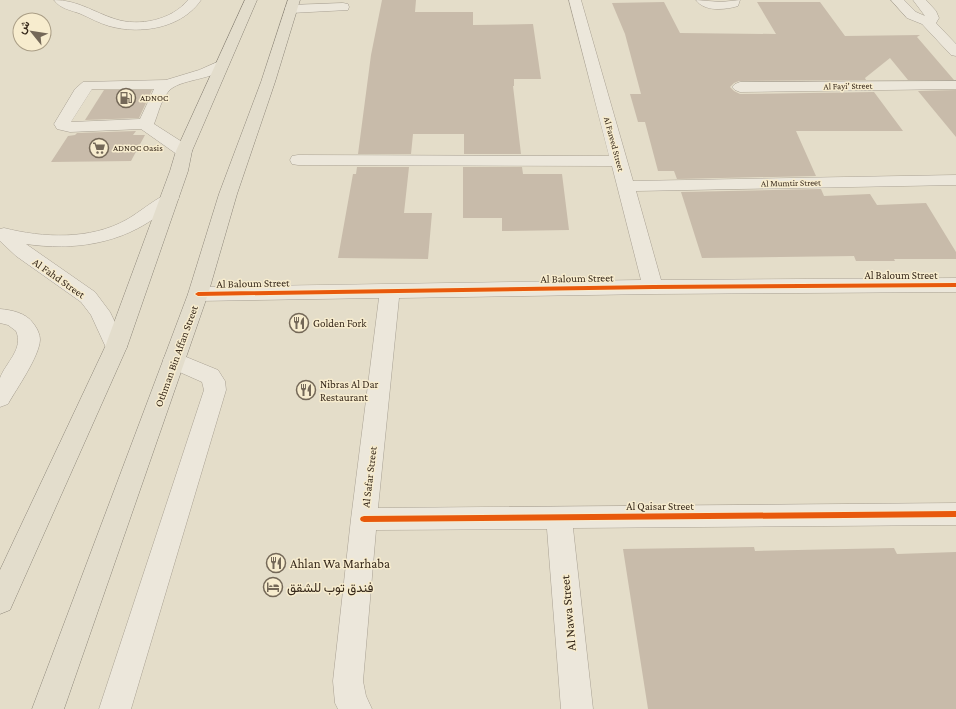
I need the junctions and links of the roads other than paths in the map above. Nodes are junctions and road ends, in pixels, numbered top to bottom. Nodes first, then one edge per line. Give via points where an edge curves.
1 (60, 0) edge
2 (195, 0) edge
3 (251, 0) edge
4 (575, 0) edge
5 (702, 0) edge
6 (734, 0) edge
7 (897, 0) edge
8 (919, 0) edge
9 (292, 2) edge
10 (343, 7) dead end
11 (927, 20) junction
12 (956, 52) edge
13 (222, 64) junction
14 (167, 84) junction
15 (956, 85) edge
16 (740, 87) dead end
17 (146, 124) junction
18 (184, 150) junction
19 (298, 160) dead end
20 (619, 161) junction
21 (956, 180) edge
22 (625, 186) junction
23 (170, 198) junction
24 (3, 233) edge
25 (956, 285) edge
26 (653, 287) junction
27 (390, 291) junction
28 (198, 294) junction
29 (0, 316) edge
30 (116, 347) junction
31 (174, 360) junction
32 (3, 385) edge
33 (956, 514) edge
34 (559, 517) junction
35 (364, 519) junction
36 (0, 601) edge
37 (48, 709) edge
38 (115, 709) edge
39 (356, 709) edge
40 (577, 709) edge

1 - 2 street via 115,24 150,25 179,15
3 - 13 main road
4 - 20 street, Al Fareed Street
5 - 6 street via 721,6 733,3
7 - 11 street via 912,16
8 - 11 street via 932,16 931,20
9 - 10 street
9 - 28 main road, Othman Bin Affan Street via 268,82 228,194
11 - 12 street
13 - 14 street via 204,73
13 - 18 main road
14 - 17 street via 160,91
14 - 17 street via 88,85 62,124 70,127
15 - 16 street, Al Fayi' Street
17 - 18 street
18 - 23 main road
19 - 20 street
20 - 22 street, Al Fareed Street
21 - 22 street, Al Mumtir Street
22 - 26 street, Al Fareed Street
23 - 24 street, Al Fahd Street via 122,230 90,240 39,241
23 - 30 main road
24 - 30 street, Al Fahd Street via 23,252 88,298 100,312
25 - 26 street, Al Baloum Street
26 - 27 street, Al Baloum Street
27 - 28 street, Al Baloum Street
27 - 35 street, Al Safar Street
28 - 31 main road, Othman Bin Affan Street
29 - 32 street via 19,320 28,329 30,341
30 - 36 main road
31 - 37 main road, Othman Bin Affan Street
31 - 38 street via 210,376 214,381 215,390
33 - 34 street, Al Qaisar Street
34 - 35 street, Al Qaisar Street
34 - 40 street, Al Nawa Street
35 - 39 street, Al Safar Street via 348,681 351,703

